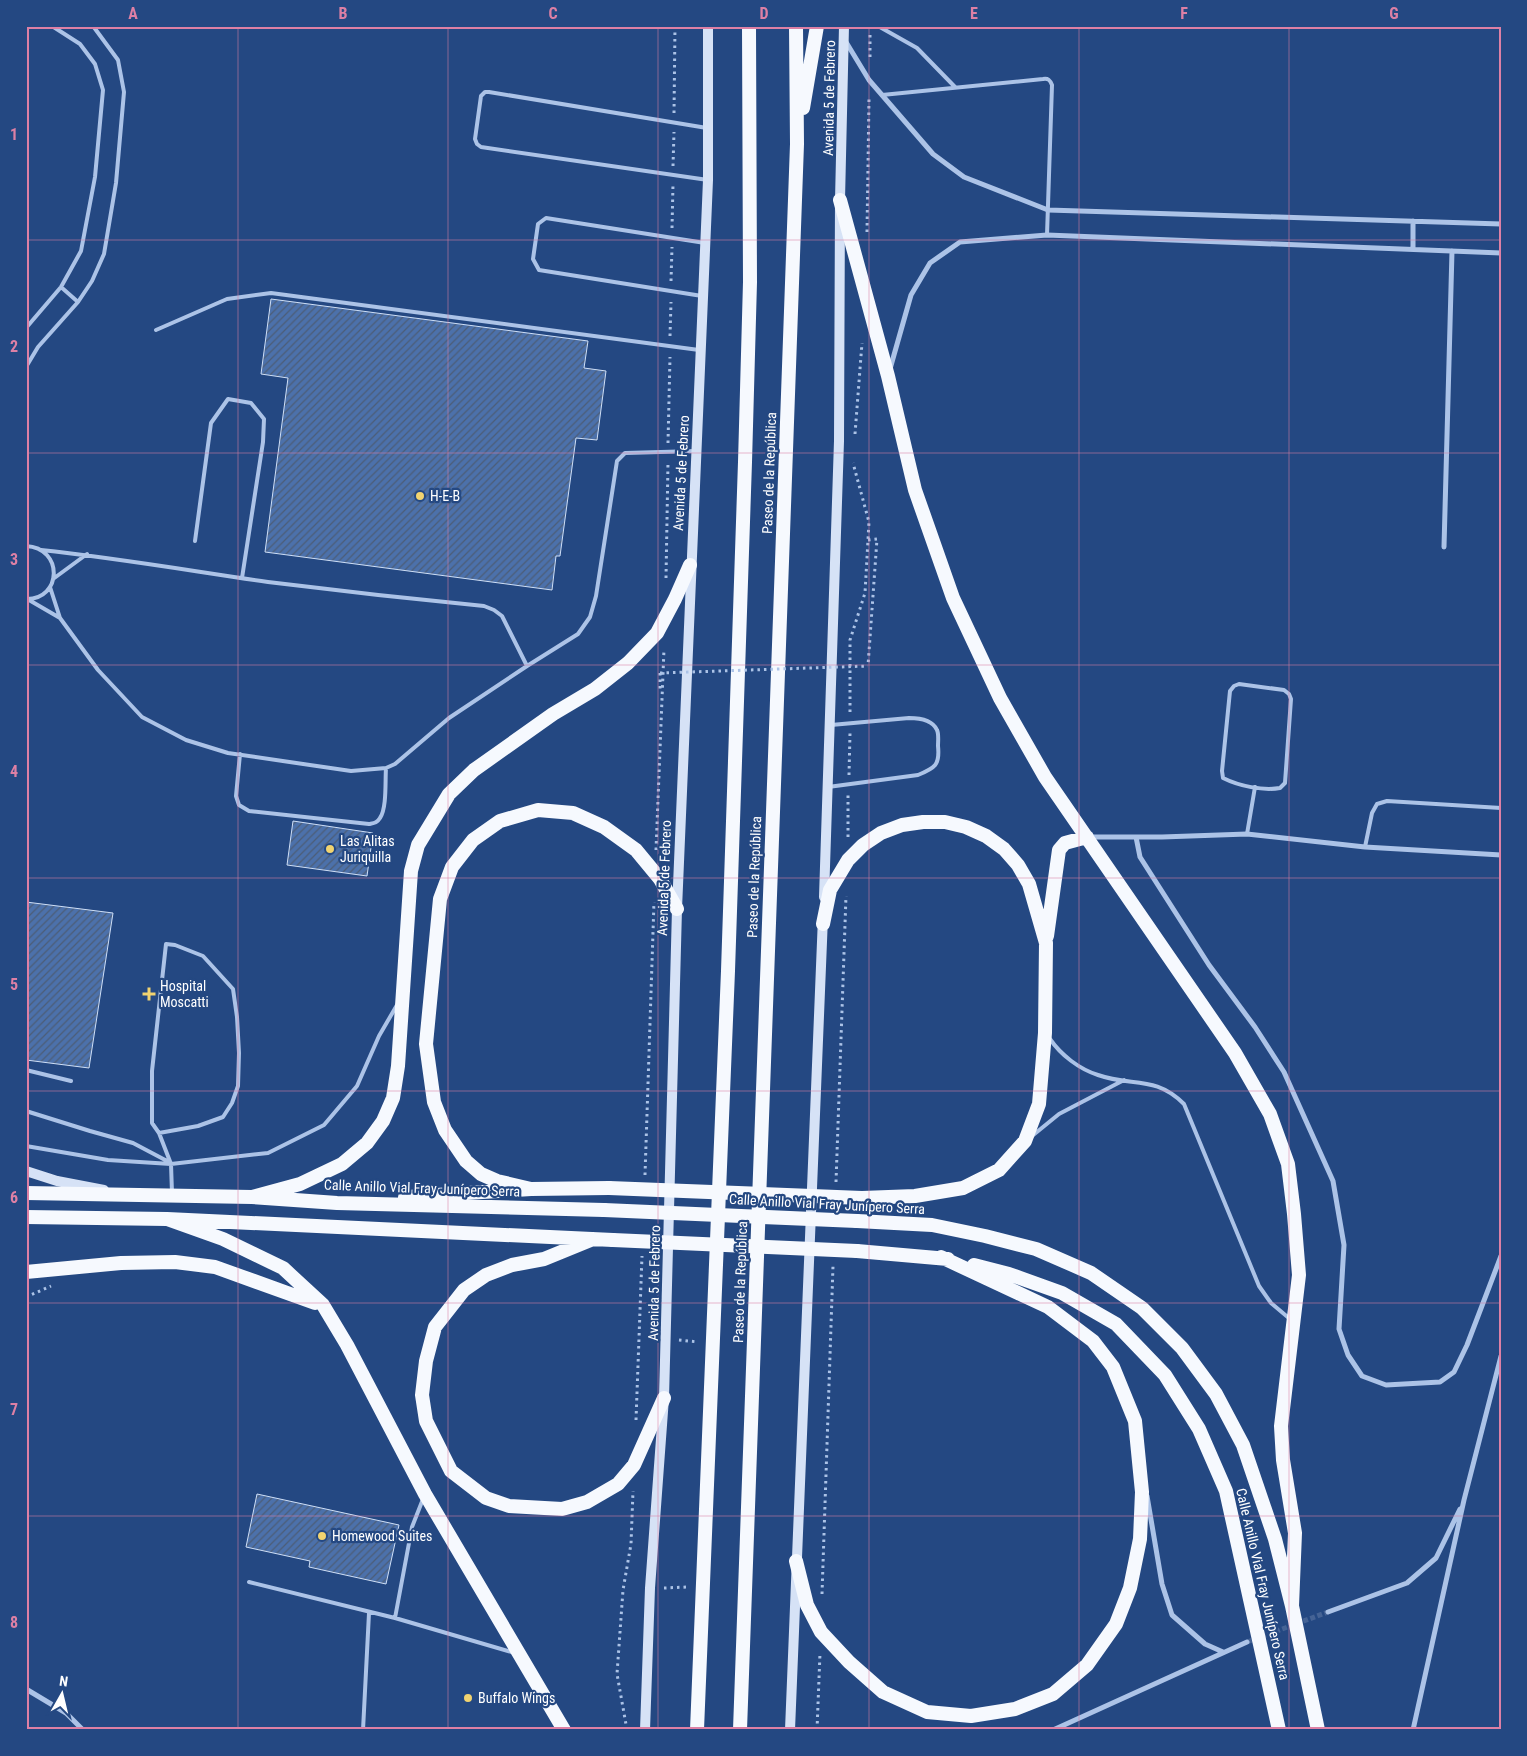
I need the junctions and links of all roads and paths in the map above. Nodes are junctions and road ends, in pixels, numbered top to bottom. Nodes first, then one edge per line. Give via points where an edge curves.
1 (52, 26) edge
2 (93, 26) edge
3 (708, 26) edge
4 (749, 26) edge
5 (796, 26) edge
6 (817, 26) edge
7 (844, 26) edge
8 (878, 26) edge
9 (844, 39) junction
10 (955, 88) junction
11 (882, 95) junction
12 (709, 128) junction
13 (798, 144) junction
14 (708, 180) junction
15 (840, 200) junction
16 (1048, 210) junction
17 (1413, 222) junction
18 (1501, 224) edge
19 (1047, 235) junction
20 (705, 243) junction
21 (1413, 249) junction
22 (1452, 251) junction
23 (1501, 253) edge
24 (62, 287) junction
25 (702, 296) junction
26 (78, 302) junction
27 (26, 328) edge
28 (156, 330) dead end
29 (700, 350) junction
30 (26, 367) edge
31 (888, 376) junction
32 (696, 451) junction
33 (868, 540) dead end
34 (195, 541) dead end
35 (26, 546) edge
36 (1444, 548) dead end
37 (41, 550) junction
38 (87, 554) junction
39 (690, 565) junction
40 (242, 578) junction
41 (54, 579) junction
42 (50, 587) junction
43 (28, 600) edge
44 (60, 618) junction
45 (527, 666) junction
46 (830, 725) junction
47 (666, 728) dead end
48 (240, 754) junction
49 (386, 768) junction
50 (828, 787) junction
51 (1256, 787) junction
52 (1501, 808) edge
53 (1247, 834) junction
54 (1087, 837) junction
55 (1136, 837) junction
56 (1365, 847) junction
57 (1501, 855) edge
58 (677, 909) junction
59 (823, 924) junction
60 (1046, 943) junction
61 (403, 994) junction
62 (1045, 1033) junction
63 (26, 1070) edge
64 (1124, 1080) junction
65 (72, 1081) dead end
66 (26, 1111) edge
67 (159, 1134) junction
68 (1025, 1141) junction
69 (26, 1146) edge
70 (171, 1164) junction
71 (26, 1171) edge
72 (531, 1189) junction
73 (26, 1193) edge
74 (127, 1194) junction
75 (172, 1195) junction
76 (252, 1197) junction
77 (337, 1202) junction
78 (26, 1218) edge
79 (167, 1219) junction
80 (593, 1240) junction
81 (1501, 1256) edge
82 (941, 1258) junction
83 (26, 1272) edge
84 (323, 1306) junction
85 (1294, 1321) junction
86 (666, 1340) junction
87 (713, 1342) junction
88 (1501, 1356) edge
89 (664, 1398) junction
90 (1135, 1421) junction
91 (424, 1494) junction
92 (1464, 1500) junction
93 (796, 1561) junction
94 (249, 1582) dead end
95 (703, 1587) junction
96 (650, 1588) junction
97 (1292, 1606) junction
98 (369, 1612) junction
99 (1328, 1612) tunnel mouth
100 (395, 1618) junction
101 (1247, 1642) tunnel mouth
102 (1223, 1652) junction
103 (520, 1655) junction
104 (26, 1689) edge
105 (83, 1730) edge
106 (363, 1730) edge
107 (564, 1730) edge
108 (645, 1730) edge
109 (696, 1730) edge
110 (740, 1730) edge
111 (790, 1730) edge
112 (1053, 1730) edge
113 (1279, 1730) edge
114 (1318, 1730) edge
115 (1413, 1730) edge

1 - 24 lane via 80,44 95,64 102,90 95,177 81,251
2 - 26 lane via 118,60 124,92 116,183 104,254
3 - 12 main road, Avenida 5 de Febrero
4 - 87 highway, Paseo de la República via 750,282 729,961
5 - 13 highway, Paseo de la República
6 - 13 highway
7 - 9 main road, Avenida 5 de Febrero
8 - 10 lane via 917,48
9 - 11 street
9 - 15 main road, Avenida 5 de Febrero
10 - 11 lane
10 - 16 lane via 1043,78 1050,81
11 - 16 street via 933,154 964,177
12 - 14 main road, Avenida 5 de Febrero
12 - 14 lane via 485,92 481,96 475,139 481,147
13 - 110 highway, Paseo de la República
14 - 20 main road, Avenida 5 de Febrero
15 - 31 highway
15 - 46 main road, Avenida 5 de Febrero via 839,440
16 - 17 street
16 - 19 lane
17 - 18 street
17 - 21 street
19 - 21 street
19 - 31 street via 960,242 930,263 911,295
20 - 25 main road, Avenida 5 de Febrero
20 - 25 lane via 546,218 538,224 534,258 539,270
21 - 22 street
22 - 23 street
22 - 36 street
24 - 26 lane
24 - 27 lane
25 - 29 main road, Avenida 5 de Febrero
26 - 30 lane via 38,347
28 - 29 lane via 227,299 271,293
29 - 32 main road, Avenida 5 de Febrero
31 - 54 highway via 915,490 953,598 1000,698 1045,777
32 - 39 main road, Avenida 5 de Febrero
32 - 45 lane via 625,453 617,461 590,617 578,634
33 - 47 path, bridge via 877,539 868,666 660,674 661,728
34 - 40 lane via 211,423 228,399 252,403 264,419 263,442
35 - 37 lane
37 - 38 lane
37 - 41 lane via 52,562
38 - 40 lane
38 - 41 lane
39 - 58 main road, Avenida 5 de Febrero
39 - 61 highway via 657,633 628,663 595,689 553,714 474,770 449,794 418,845 411,871
40 - 45 lane via 484,606 502,616
41 - 42 lane
42 - 43 lane via 38,598
42 - 44 lane
43 - 44 lane
44 - 48 lane via 98,670 142,717 186,740
45 - 49 lane via 449,718 396,764
46 - 50 main road, Avenida 5 de Febrero
46 - 50 lane via 920,718 937,729 939,754 938,763 918,775
48 - 49 lane via 351,771
48 - 49 lane via 236,796 239,805 249,811 369,824 376,823 383,811
50 - 59 main road, Avenida 5 de Febrero
51 - 51 lane via 1280,788 1284,782 1291,699 1284,690 1238,684 1230,691 1223,778
51 - 53 lane
52 - 56 lane via 1387,801 1377,804 1372,813
53 - 55 street
53 - 56 street
54 - 55 street
54 - 60 highway via 1065,843 1059,850
54 - 85 highway via 1235,1053 1270,1114 1288,1164 1294,1214 1298,1275
55 - 81 street via 1140,856 1209,965 1284,1072 1333,1181 1344,1245 1339,1329 1348,1355 1362,1376 1386,1385 1440,1382 1454,1372
56 - 57 street
58 - 72 highway via 660,879 636,850 604,826 573,813 538,810 500,821 473,840 452,867 440,899 426,1044 434,1102 445,1130 466,1161 481,1174 497,1181
58 - 86 main road, Avenida 5 de Febrero
59 - 60 highway via 830,890 848,860 863,845 902,825 945,822 986,836 1018,865 1029,884
59 - 93 main road, Avenida 5 de Febrero
60 - 62 highway
61 - 70 lane via 379,1036 357,1086 324,1125 268,1153
61 - 76 highway via 393,1098 383,1121 367,1143 342,1164 300,1184
62 - 64 lane via 1075,1065 1098,1076
62 - 68 highway via 1039,1104
63 - 65 lane
64 - 68 lane via 1060,1114
64 - 85 lane via 1158,1086 1184,1104 1259,1286 1270,1303
66 - 70 lane via 133,1143
67 - 67 lane via 223,1117 238,1086 239,1052 233,989 203,956 166,944 152,1071 152,1123
67 - 70 lane
68 - 72 highway, bridge via 999,1170 963,1188 915,1196 862,1198 609,1188
69 - 70 lane via 108,1160
70 - 75 lane
71 - 74 main road via 57,1181
72 - 77 highway
73 - 74 highway, Calle Anillo Vial Fray Junípero Serra
74 - 75 highway, Calle Anillo Vial Fray Junípero Serra
75 - 76 highway, Calle Anillo Vial Fray Junípero Serra
76 - 77 highway, Calle Anillo Vial Fray Junípero Serra
77 - 97 highway, Calle Anillo Vial Fray Junípero Serra, bridge via 932,1225 1036,1249 1090,1273 1142,1308 1182,1348 1216,1394 1243,1445 1275,1538
78 - 79 highway, Calle Anillo Vial Fray Junípero Serra
79 - 80 highway, Calle Anillo Vial Fray Junípero Serra
79 - 84 highway via 223,1239 283,1268
80 - 82 highway, Calle Anillo Vial Fray Junípero Serra, bridge via 857,1251
80 - 89 highway via 544,1259 512,1265 486,1275 464,1290 435,1327 422,1395 426,1421 451,1471 486,1498 509,1506 562,1509 587,1502 618,1484 634,1465
82 - 90 highway via 1048,1307 1093,1341 1113,1367
82 - 113 highway, Calle Anillo Vial Fray Junípero Serra via 1009,1274 1062,1293 1116,1324 1165,1375 1199,1429 1226,1491
83 - 84 highway via 121,1263 175,1262 215,1267
84 - 91 highway via 347,1345
85 - 97 highway via 1281,1426 1295,1533
86 - 87 path
86 - 89 main road, Avenida 5 de Febrero
87 - 95 highway, Paseo de la República
88 - 92 street
89 - 96 main road, Avenida 5 de Febrero
90 - 93 highway via 1142,1492 1140,1539 1130,1588 1116,1624 1087,1665 1053,1694 1015,1709 971,1716 927,1712 882,1692 821,1632 807,1605
90 - 102 street via 1162,1584 1172,1615 1205,1644
91 - 100 lane via 412,1527
91 - 103 highway
92 - 99 street via 1436,1558 1407,1583
92 - 115 street
93 - 111 main road, Avenida 5 de Febrero
94 - 98 lane
95 - 96 path
95 - 109 highway, Paseo de la República
96 - 108 main road, Avenida 5 de Febrero
97 - 114 highway, Calle Anillo Vial Fray Junípero Serra
98 - 100 lane
98 - 106 lane
100 - 103 lane
101 - 102 street
102 - 112 street
103 - 107 highway
104 - 105 street via 66,1713

